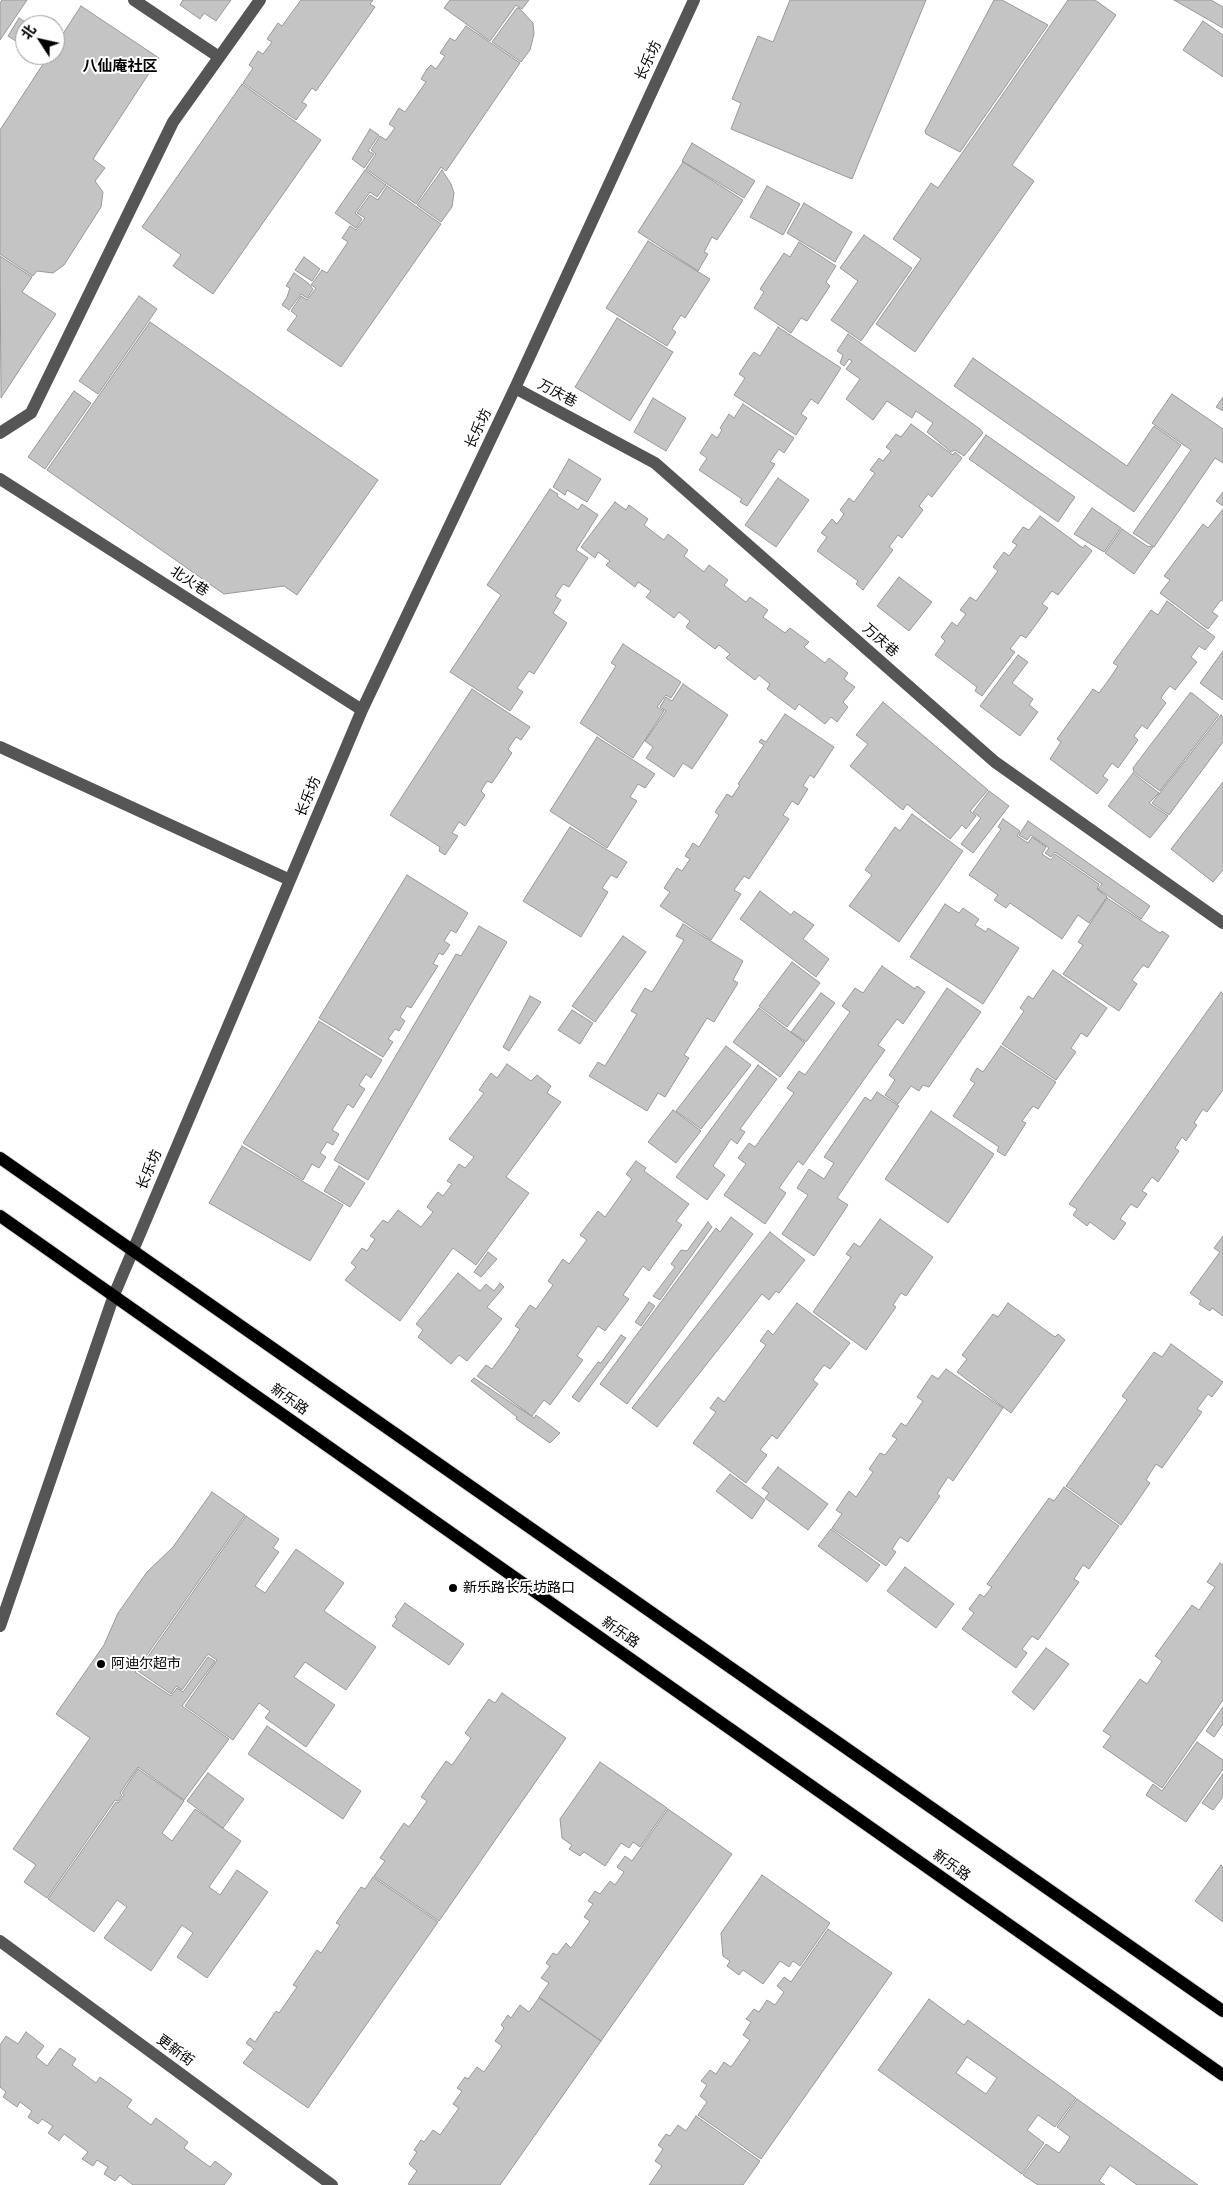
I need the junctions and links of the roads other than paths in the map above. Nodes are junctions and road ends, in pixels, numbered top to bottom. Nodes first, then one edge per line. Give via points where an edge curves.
1 (134, 0) edge
2 (260, 0) edge
3 (694, 0) edge
4 (219, 57) junction
5 (514, 388) junction
6 (0, 433) edge
7 (0, 479) edge
8 (362, 710) junction
9 (0, 747) edge
10 (290, 880) junction
11 (1223, 923) edge
12 (0, 1158) edge
13 (0, 1216) edge
14 (132, 1250) junction
15 (114, 1295) junction
16 (0, 1626) edge
17 (0, 1941) edge
18 (1223, 2011) edge
19 (1223, 2075) edge
20 (332, 2185) edge

1 - 4 street
2 - 4 street
3 - 5 street, 长乐坊
4 - 6 street via 173,122 31,412
5 - 8 street, 长乐坊
5 - 11 street, 万庆巷 via 655,462 995,762
7 - 8 street, 北火巷
8 - 10 street, 长乐坊
9 - 10 street
10 - 14 street, 长乐坊
12 - 14 main road
13 - 15 main road, 新乐路
14 - 15 street, 长乐坊
14 - 18 main road
15 - 16 street, 长乐坊
15 - 19 main road, 新乐路
17 - 20 street, 更新街

